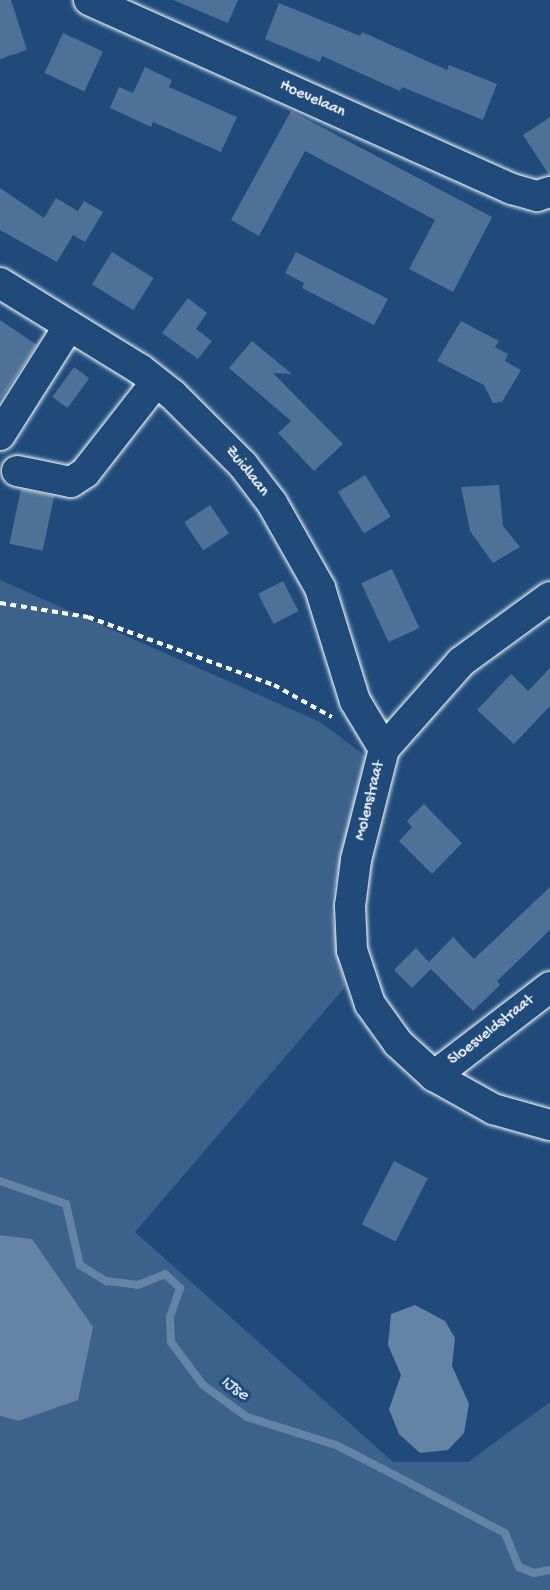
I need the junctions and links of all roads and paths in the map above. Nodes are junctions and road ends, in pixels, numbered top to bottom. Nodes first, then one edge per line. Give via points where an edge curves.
1 (89, 0) edge
2 (543, 194) edge
3 (0, 284) edge
4 (69, 326) junction
5 (156, 382) junction
6 (0, 435) edge
7 (17, 471) dead end
8 (550, 597) edge
9 (0, 603) edge
10 (334, 718) dead end
11 (384, 749) junction
12 (550, 987) edge
13 (434, 1076) junction
14 (550, 1125) edge

1 - 2 street, Hoevelaan via 512,189
3 - 4 street, Zuidlaan
4 - 5 street, Zuidlaan
4 - 6 street
5 - 7 street via 85,473 71,482
5 - 11 street, Zuidlaan via 213,433 272,503 320,588 355,700
8 - 11 street via 461,662
9 - 10 path via 88,617 274,685
11 - 13 street, Molenstraat via 356,860 350,906 352,950 370,1004 398,1043
12 - 13 street, Sloesveldstraat
13 - 14 street, Molenstraat via 493,1109

